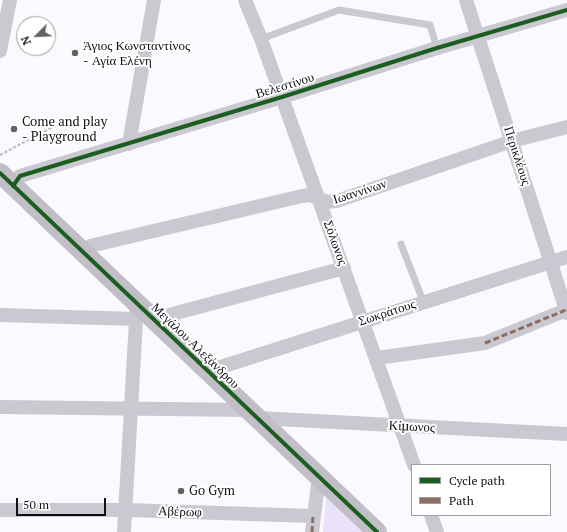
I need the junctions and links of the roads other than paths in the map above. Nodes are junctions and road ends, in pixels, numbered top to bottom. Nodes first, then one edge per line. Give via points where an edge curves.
1 (10, 0) edge
2 (154, 0) edge
3 (245, 0) edge
4 (466, 0) edge
5 (567, 10) edge
6 (478, 37) junction
7 (261, 39) junction
8 (437, 48) junction
9 (0, 51) edge
10 (282, 97) junction
11 (567, 127) edge
12 (512, 141) junction
13 (129, 144) junction
14 (3, 173) edge
15 (318, 197) junction
16 (401, 244) dead end
17 (82, 252) junction
18 (567, 257) edge
19 (551, 262) junction
20 (344, 268) junction
21 (423, 301) junction
22 (567, 312) edge
23 (142, 314) junction
24 (0, 315) edge
25 (363, 321) junction
26 (377, 358) junction
27 (208, 371) junction
28 (0, 408) edge
29 (131, 409) junction
30 (253, 414) junction
31 (401, 426) junction
32 (567, 434) edge
33 (414, 464) edge
34 (319, 477) junction
35 (0, 510) edge
36 (126, 510) junction
37 (313, 516) junction
38 (431, 516) edge
39 (124, 532) edge
40 (312, 532) edge
41 (377, 532) edge
42 (437, 532) edge

1 - 9 street
2 - 13 street
3 - 7 street, Σόλωνος
4 - 6 street, Περικλέους
5 - 6 street, Βελεστίνου
6 - 8 street, Βελεστίνου
6 - 12 street, Περικλέους
7 - 8 lane via 338,10 430,25
7 - 10 street, Σόλωνος
8 - 10 street, Βελεστίνου
10 - 13 street, Βελεστίνου
10 - 15 street, Σόλωνος
11 - 12 street, Ιωαννίνων
12 - 15 street, Ιωαννίνων via 337,201 327,202
12 - 19 street, Περικλέους
13 - 14 street, Βελεστίνου via 20,176
14 - 17 street, Μεγάλου Αλεξάνδρου
15 - 17 street, Ιωαννίνων via 310,194 295,197 90,246
15 - 20 street, Σόλωνος
16 - 21 lane
17 - 23 street, Μεγάλου Αλεξάνδρου
18 - 19 street, Σωκράτους
19 - 21 street, Σωκράτους
19 - 22 street, Περικλέους
20 - 23 street
20 - 25 street, Σόλωνος
21 - 25 street, Σωκράτους
22 - 26 street via 485,343
23 - 24 street
23 - 27 street, Μεγάλου Αλεξάνδρου
23 - 29 street
25 - 26 street, Σόλωνος
25 - 27 street, Σωκράτους
26 - 31 street, Σόλωνος
27 - 30 street, Μεγάλου Αλεξάνδρου
28 - 29 street, Κίμωνος
29 - 30 street, Κίμωνος
29 - 36 street
30 - 31 street, Κίμωνος
30 - 34 street, Μεγάλου Αλεξάνδρου
31 - 32 street, Κίμωνος
31 - 33 street, Σόλωνος
34 - 37 street
34 - 41 street, Μεγάλου Αλεξάνδρου
35 - 36 street, Αβέρωφ
36 - 37 street, Αβέρωφ
36 - 39 street
37 - 40 street
38 - 42 street

